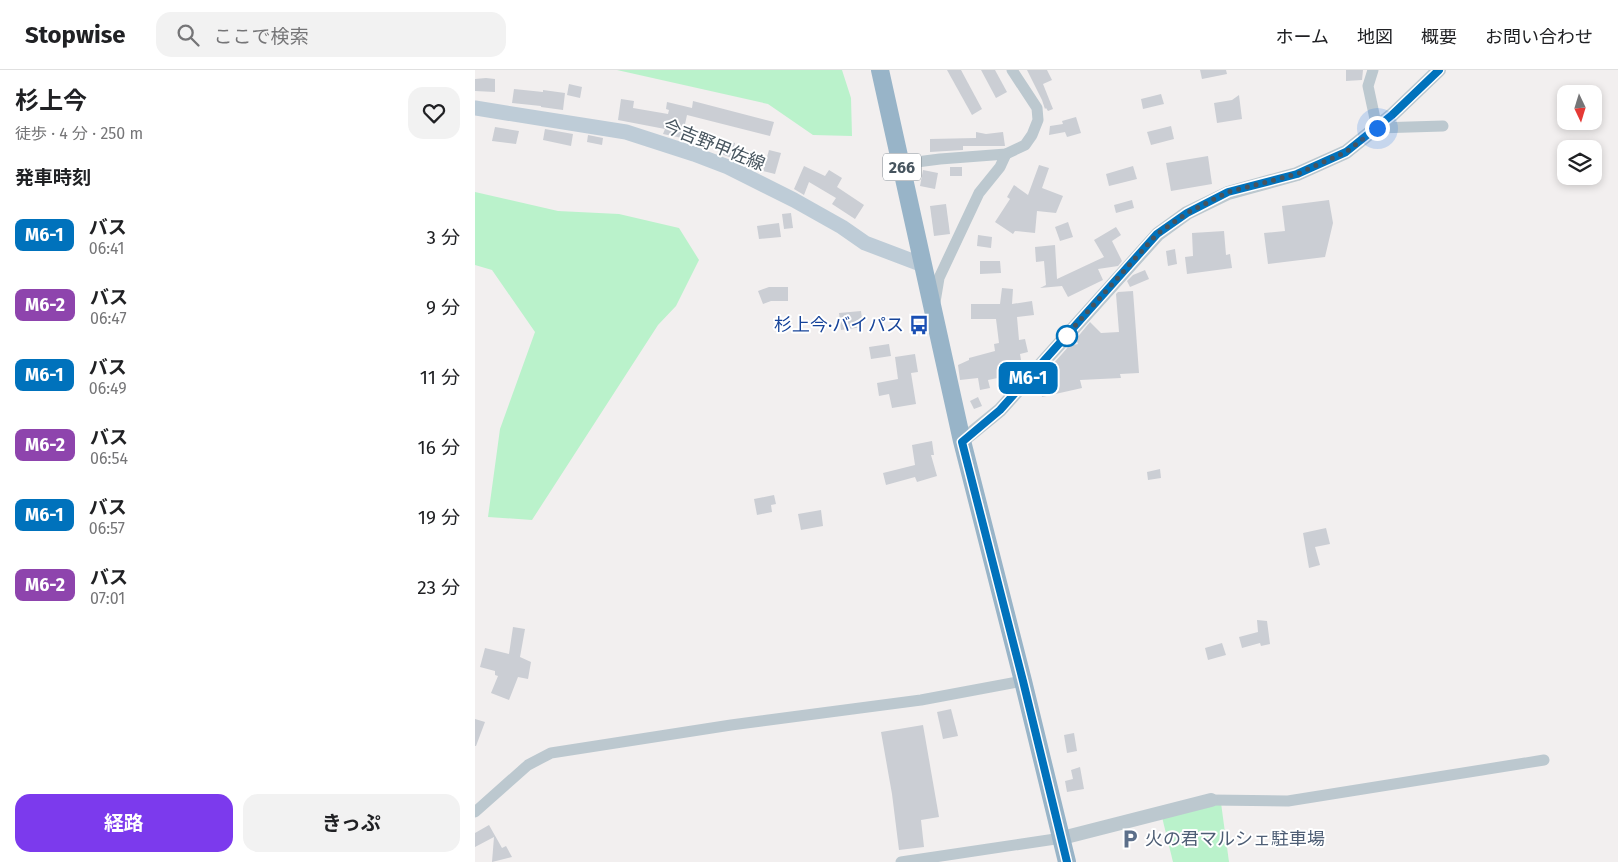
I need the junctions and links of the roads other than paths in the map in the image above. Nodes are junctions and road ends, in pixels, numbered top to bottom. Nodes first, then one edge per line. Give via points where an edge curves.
1 (880, 70) edge
2 (1012, 70) edge
3 (1373, 70) edge
4 (1439, 70) edge
5 (475, 108) edge
6 (1443, 126) dead end
7 (1377, 128) junction
8 (1006, 154) junction
9 (901, 164) junction
10 (923, 265) junction
11 (933, 312) junction
12 (962, 442) junction
13 (1023, 681) junction
14 (1544, 760) dead end
15 (1211, 800) joint
16 (475, 812) edge
17 (1062, 838) junction
18 (901, 862) edge
19 (1067, 862) edge

1 - 9 highway, 266
2 - 8 street via 1037,108 1037,120 1025,145
3 - 7 street via 1368,86
4 - 7 street
5 - 10 main road, 今吉野甲佐線 via 626,132 694,154 728,167 793,200 865,243
6 - 7 street
7 - 12 street via 1346,152 1297,174 1228,192 1187,213 1157,234 1000,410
8 - 9 street
8 - 11 street via 1001,167 979,193 939,278
9 - 10 highway, 266
10 - 11 highway, 266
11 - 12 highway, 266
12 - 13 highway, 266
13 - 16 street via 921,700 551,753 528,765
13 - 17 highway, 266
14 - 15 street via 1287,801
15 - 17 street
17 - 18 street
17 - 19 highway, 266

